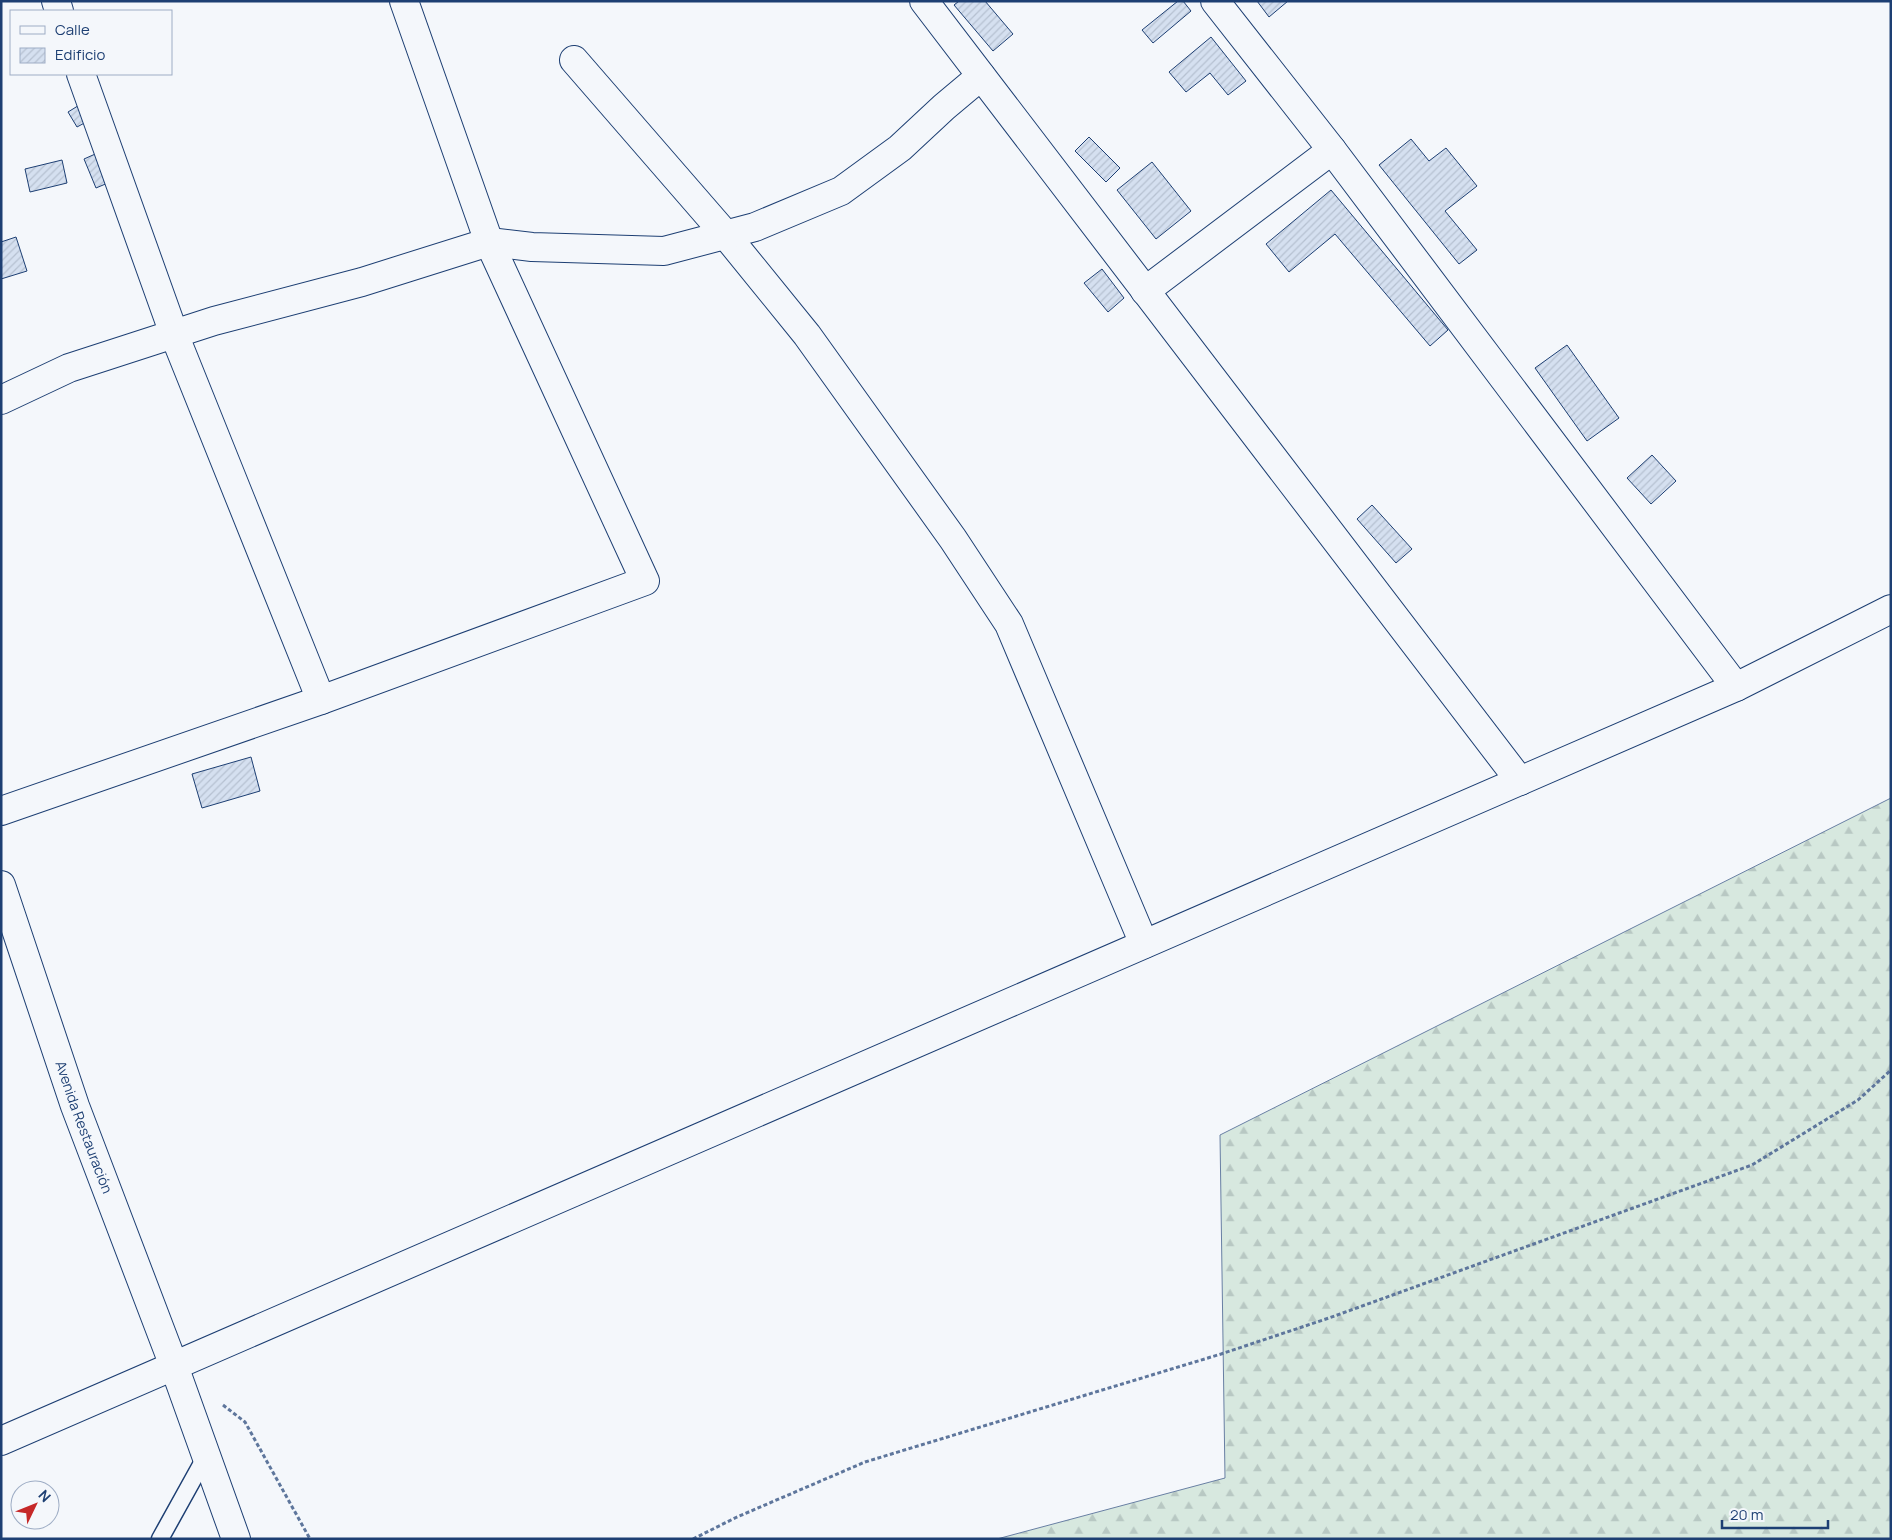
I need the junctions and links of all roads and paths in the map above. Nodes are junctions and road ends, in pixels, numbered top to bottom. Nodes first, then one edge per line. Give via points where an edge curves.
1 (404, 1) edge
2 (924, 1) edge
3 (1215, 1) edge
4 (574, 60) dead end
5 (81, 75) edge
6 (981, 76) junction
7 (1332, 150) junction
8 (725, 234) junction
9 (489, 242) junction
10 (1145, 291) junction
11 (174, 334) junction
12 (1, 400) edge
13 (1891, 609) edge
14 (1736, 687) junction
15 (320, 700) junction
16 (1520, 781) junction
17 (1, 811) edge
18 (1, 885) edge
19 (1144, 944) junction
20 (1891, 1070) edge
21 (174, 1366) junction
22 (217, 1400) dead end
23 (1, 1441) edge
24 (206, 1456) junction
25 (160, 1539) edge
26 (236, 1539) edge
27 (310, 1539) edge
28 (693, 1539) edge

1 - 9 street
2 - 6 street
3 - 7 street
4 - 8 street
5 - 11 street
6 - 8 street via 900,148 841,191 755,227
6 - 10 street
7 - 10 street
7 - 14 street
8 - 9 street via 664,251 532,247
8 - 19 street via 807,334 953,539 1008,624
9 - 11 street via 362,282
9 - 15 street via 645,581
10 - 16 street
11 - 12 street via 69,368
11 - 15 street
13 - 14 street
14 - 16 street
15 - 17 street
16 - 19 street
18 - 21 street, Avenida Restauración via 76,1106
19 - 21 street
20 - 28 path via 1858,1100 1752,1165 1311,1324 865,1462
21 - 23 street
21 - 24 street, Avenida Restauración
22 - 27 path via 245,1422
24 - 25 lane
24 - 26 street, Avenida Restauración

